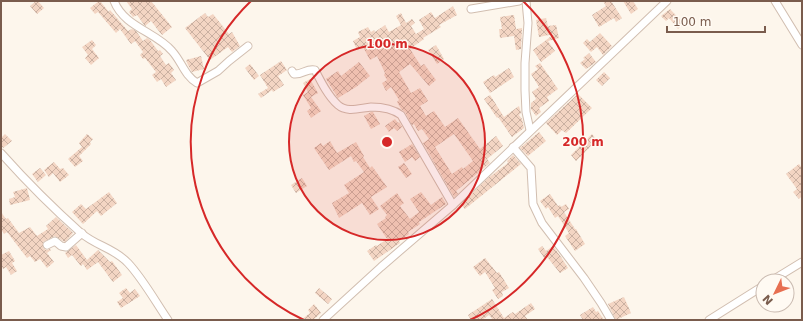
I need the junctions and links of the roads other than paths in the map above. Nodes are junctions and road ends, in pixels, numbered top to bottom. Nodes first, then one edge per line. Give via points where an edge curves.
1 (114, 1) edge
2 (519, 1) edge
3 (526, 1) edge
4 (667, 1) edge
5 (775, 1) edge
6 (471, 9) dead end
7 (802, 45) edge
8 (248, 46) dead end
9 (292, 71) dead end
10 (530, 130) junction
11 (513, 146) junction
12 (1, 153) edge
13 (453, 205) junction
14 (82, 233) junction
15 (47, 245) dead end
16 (802, 262) edge
17 (785, 273) edge
18 (755, 291) edge
19 (168, 320) edge
20 (323, 320) edge
21 (610, 320) edge
22 (709, 320) edge

1 - 8 street via 118,10 128,20 172,51 187,75 197,83 218,71
2 - 6 street
3 - 10 street via 528,23 524,90
4 - 10 street
5 - 7 street
9 - 13 street via 296,75 315,70 339,106 355,110 371,107 390,109 401,115
10 - 11 street
11 - 13 street
11 - 21 street via 531,168 533,204 542,223 584,278
12 - 14 street
13 - 20 street
14 - 15 street via 66,247 55,241
14 - 19 street via 95,243 111,249 128,263
16 - 17 street
18 - 22 street

